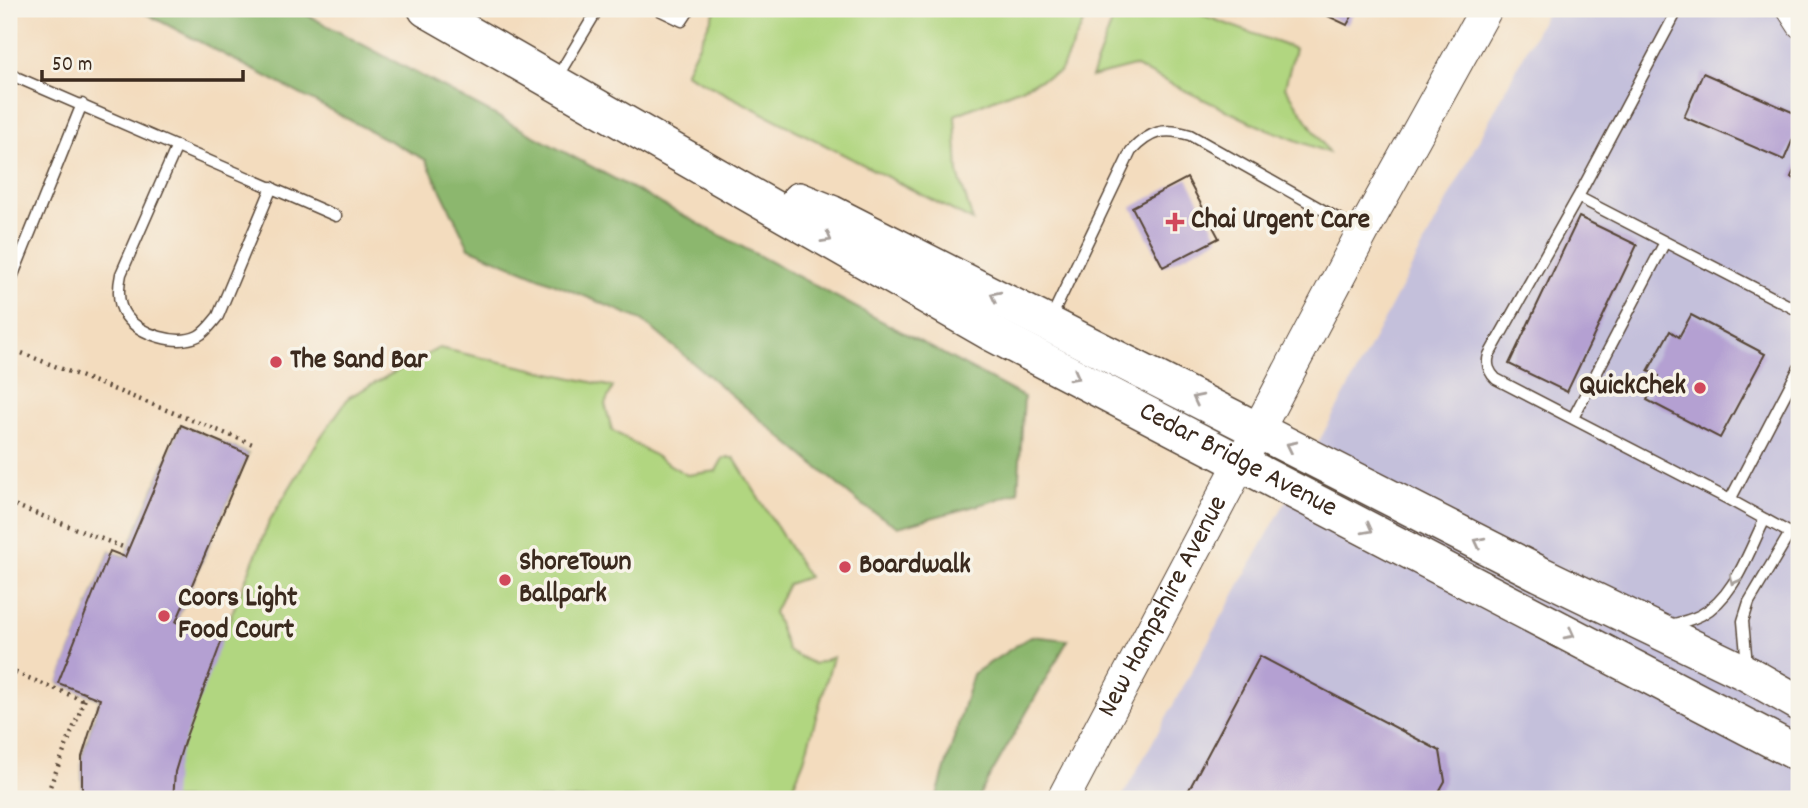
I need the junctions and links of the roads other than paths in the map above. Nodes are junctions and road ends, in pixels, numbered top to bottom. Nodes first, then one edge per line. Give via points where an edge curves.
1 (426, 9) edge
2 (598, 9) edge
3 (657, 9) edge
4 (690, 9) edge
5 (1486, 9) edge
6 (1678, 9) edge
7 (1788, 9) edge
8 (1799, 26) edge
9 (9, 74) edge
10 (555, 82) junction
11 (82, 104) junction
12 (177, 146) junction
13 (272, 187) junction
14 (1578, 197) junction
15 (336, 216) dead end
16 (1362, 233) junction
17 (1665, 242) junction
18 (9, 285) edge
19 (1799, 311) edge
20 (1041, 339) junction
21 (1799, 368) edge
22 (1573, 418) junction
23 (1258, 430) junction
24 (1241, 463) junction
25 (1730, 500) junction
26 (1765, 519) junction
27 (1795, 536) edge
28 (1654, 629) junction
29 (1748, 674) junction
30 (1799, 703) edge
31 (1799, 754) edge
32 (1063, 799) edge

1 - 10 main road, Cedar Bridge Avenue
2 - 10 lane
3 - 4 lane via 682,21
5 - 16 main road, New Hampshire Avenue
6 - 14 lane
7 - 8 street
9 - 11 lane
10 - 20 main road, Cedar Bridge Avenue via 991,333
11 - 12 lane
11 - 18 lane
12 - 13 lane
12 - 13 lane via 121,274 118,291 126,316 148,332 187,339 209,327 218,316
13 - 15 lane
14 - 17 lane
14 - 22 lane via 1488,359 1496,379
16 - 20 lane via 1190,135 1175,130 1156,132 1131,152
16 - 23 main road, New Hampshire Avenue
17 - 19 lane
17 - 22 lane
23 -> 20 main road, Cedar Bridge Avenue
20 -> 24 main road, Cedar Bridge Avenue
21 - 25 lane
22 - 25 lane
23 - 24 main road, New Hampshire Avenue
28 -> 23 main road, Cedar Bridge Avenue
24 -> 31 main road, Cedar Bridge Avenue
24 - 32 main road, New Hampshire Avenue
25 - 26 lane
26 - 27 lane
26 -> 28 lane via 1721,601 1700,615
27 - 29 lane via 1749,603 1743,621
28 - 29 main road, Cedar Bridge Avenue
29 - 30 main road, Cedar Bridge Avenue

